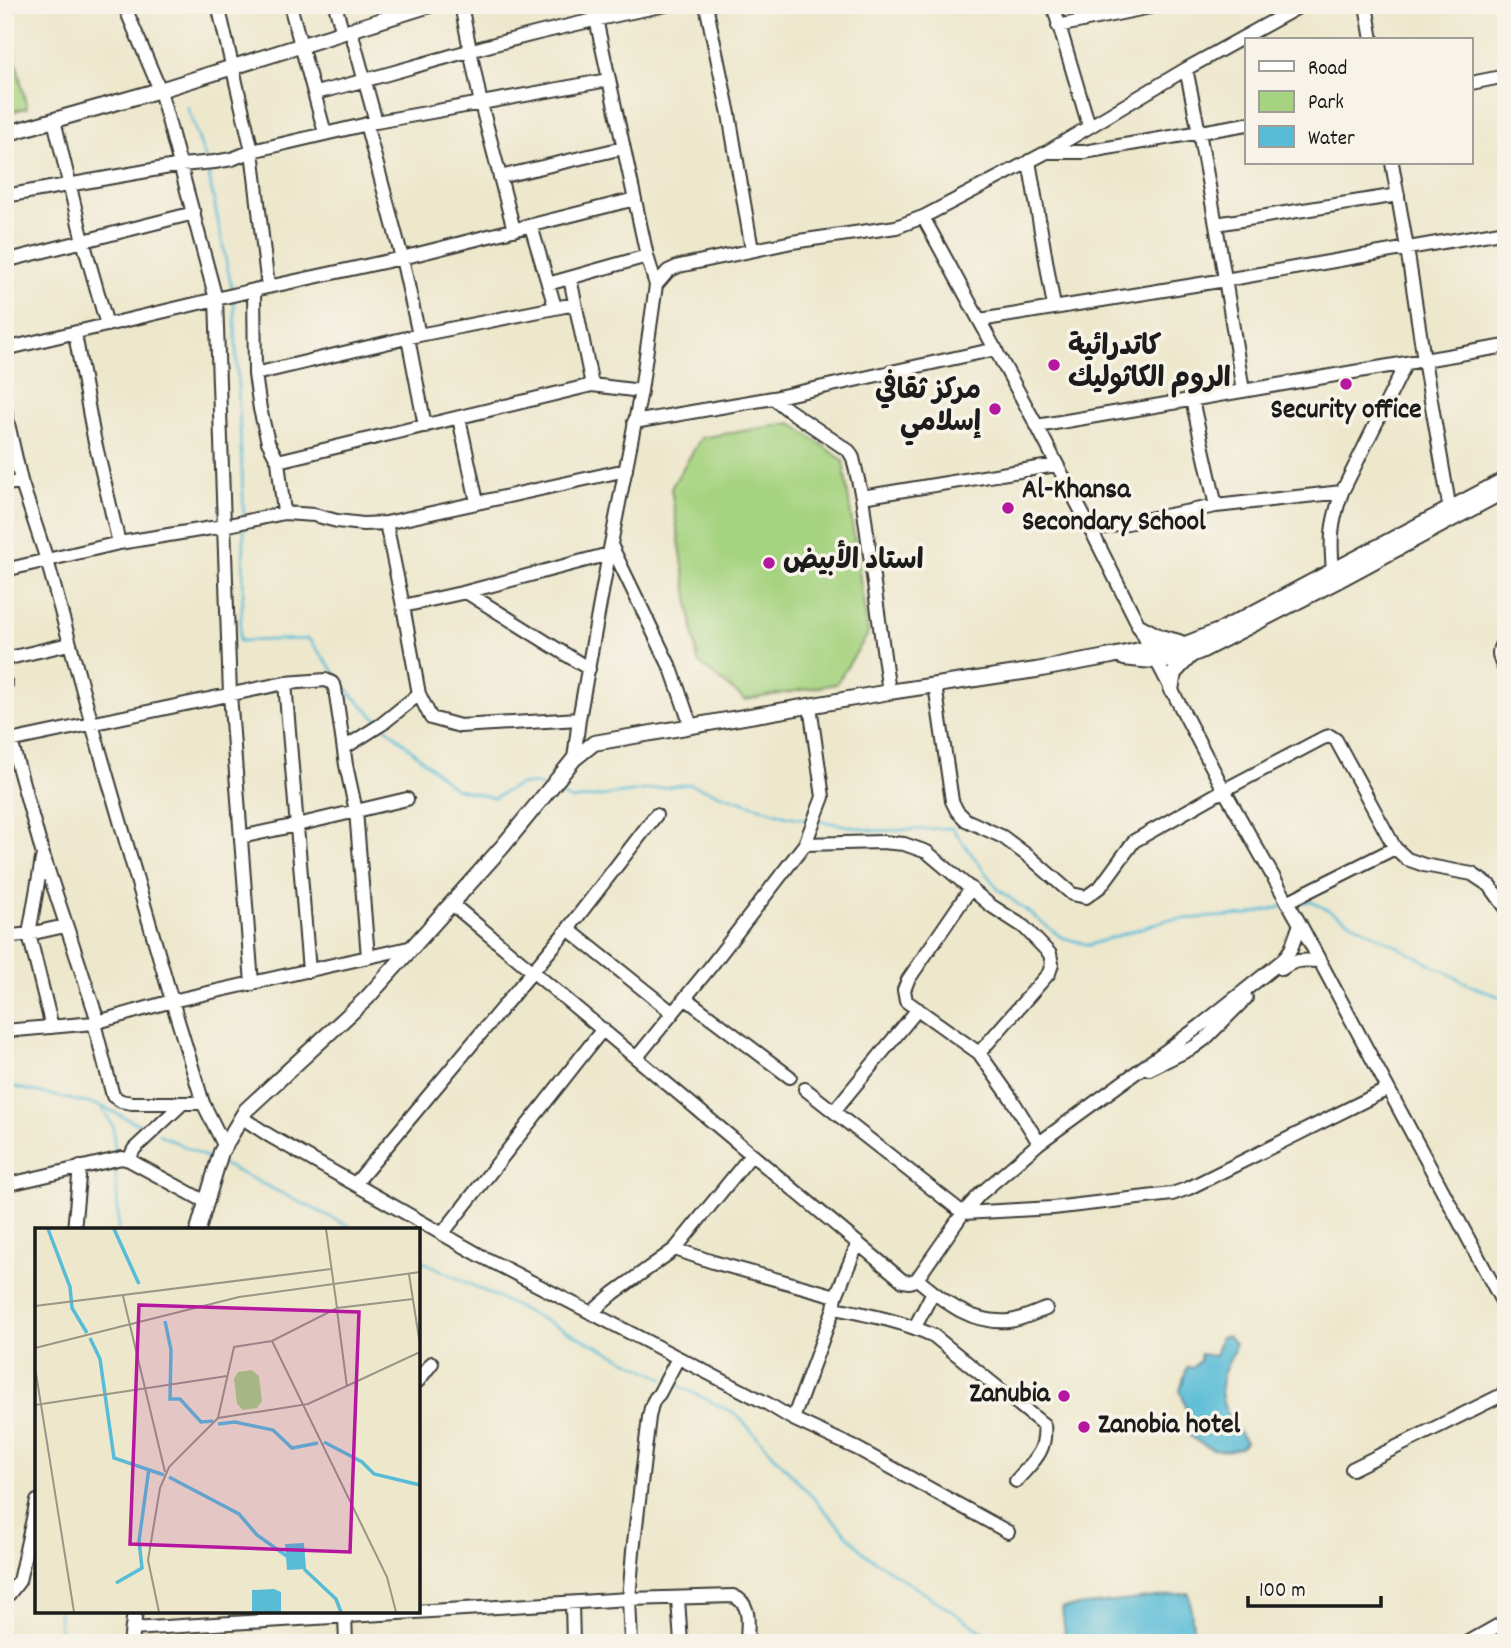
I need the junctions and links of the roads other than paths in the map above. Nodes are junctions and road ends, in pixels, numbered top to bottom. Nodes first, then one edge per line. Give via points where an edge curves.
1 (124, 5) edge
2 (218, 5) edge
3 (335, 5) edge
4 (430, 5) edge
5 (461, 5) edge
6 (593, 5) edge
7 (666, 5) edge
8 (706, 5) edge
9 (1052, 5) edge
10 (1160, 5) edge
11 (1302, 5) edge
12 (1366, 5) edge
13 (292, 6) edge
14 (395, 11) edge
15 (595, 19) junction
16 (1058, 26) junction
17 (347, 32) junction
18 (1371, 38) edge
19 (301, 46) junction
20 (470, 51) junction
21 (232, 67) junction
22 (1186, 69) junction
23 (1506, 76) edge
24 (608, 80) junction
25 (365, 81) junction
26 (1472, 83) edge
27 (160, 90) junction
28 (314, 93) junction
29 (481, 104) junction
30 (54, 120) junction
31 (371, 123) junction
32 (1245, 124) edge
33 (1089, 126) junction
34 (1200, 132) junction
35 (325, 133) junction
36 (5, 134) edge
37 (623, 148) junction
38 (252, 151) junction
39 (1047, 152) junction
40 (1029, 161) junction
41 (181, 164) junction
42 (1392, 164) edge
43 (500, 177) junction
44 (68, 184) junction
45 (5, 195) edge
46 (1398, 195) junction
47 (635, 200) junction
48 (194, 213) junction
49 (923, 217) junction
50 (1216, 223) junction
51 (531, 226) junction
52 (514, 230) junction
53 (1506, 231) edge
54 (83, 242) junction
55 (1407, 248) junction
56 (752, 250) junction
57 (647, 256) junction
58 (402, 258) junction
59 (5, 261) edge
60 (570, 278) junction
61 (1225, 280) junction
62 (548, 284) junction
63 (656, 285) junction
64 (268, 287) junction
65 (251, 291) junction
66 (216, 299) junction
67 (575, 304) junction
68 (555, 307) junction
69 (1054, 307) junction
70 (980, 320) junction
71 (107, 326) junction
72 (75, 334) junction
73 (413, 337) junction
74 (1506, 346) edge
75 (5, 349) edge
76 (996, 349) junction
77 (1424, 360) junction
78 (1406, 363) junction
79 (255, 374) junction
80 (592, 385) junction
81 (640, 391) junction
82 (1243, 391) junction
83 (773, 398) junction
84 (1192, 400) junction
85 (5, 410) edge
86 (459, 418) junction
87 (634, 422) junction
88 (425, 426) junction
89 (1037, 426) junction
90 (278, 461) junction
91 (1056, 465) junction
92 (626, 470) junction
93 (1506, 479) edge
94 (21, 481) junction
95 (5, 485) edge
96 (1506, 490) edge
97 (1342, 492) junction
98 (862, 497) junction
99 (477, 502) junction
100 (1216, 506) junction
101 (284, 513) junction
102 (1451, 514) junction
103 (386, 523) junction
104 (227, 525) junction
105 (1091, 530) junction
106 (119, 543) junction
107 (610, 549) junction
108 (47, 560) junction
109 (5, 570) edge
110 (1333, 571) junction
111 (466, 592) junction
112 (403, 606) junction
113 (1139, 626) junction
114 (1506, 641) edge
115 (69, 644) junction
116 (1150, 648) junction
117 (1189, 650) junction
118 (1112, 656) junction
119 (5, 659) edge
120 (1157, 662) junction
121 (589, 669) junction
122 (1506, 671) edge
123 (285, 683) junction
124 (935, 685) junction
125 (1171, 690) junction
126 (889, 692) junction
127 (230, 694) junction
128 (419, 694) junction
129 (810, 705) junction
130 (579, 719) junction
131 (92, 724) junction
132 (691, 726) junction
133 (8, 742) edge
134 (344, 748) junction
135 (574, 759) junction
136 (1224, 790) junction
137 (407, 799) dead end
138 (356, 811) junction
139 (656, 815) dead end
140 (297, 825) junction
141 (241, 836) junction
142 (805, 844) junction
143 (1395, 848) junction
144 (43, 855) junction
145 (971, 888) junction
146 (1287, 902) junction
147 (452, 904) junction
148 (1506, 908) edge
149 (1300, 924) junction
150 (65, 926) junction
151 (568, 929) junction
152 (29, 934) junction
153 (5, 937) edge
154 (413, 947) junction
155 (368, 957) junction
156 (1320, 961) junction
157 (532, 970) junction
158 (309, 971) junction
159 (252, 984) junction
160 (685, 998) junction
161 (172, 1001) junction
162 (918, 1009) junction
163 (673, 1013) junction
164 (96, 1022) junction
165 (51, 1027) junction
166 (603, 1029) junction
167 (5, 1031) edge
168 (979, 1054) junction
169 (637, 1057) junction
170 (790, 1077) dead end
171 (1129, 1078) junction
172 (805, 1089) dead end
173 (1388, 1089) junction
174 (183, 1103) junction
175 (203, 1103) junction
176 (834, 1111) junction
177 (241, 1117) junction
178 (1039, 1143) junction
179 (223, 1149) junction
180 (752, 1154) junction
181 (125, 1159) junction
182 (80, 1167) junction
183 (355, 1184) junction
184 (5, 1185) edge
185 (206, 1202) junction
186 (964, 1213) junction
187 (74, 1228) edge
188 (199, 1228) edge
189 (442, 1234) junction
190 (858, 1243) junction
191 (675, 1250) junction
192 (917, 1279) junction
193 (933, 1292) junction
194 (835, 1302) junction
195 (1046, 1309) dead end
196 (1506, 1309) edge
197 (591, 1313) junction
198 (915, 1327) junction
199 (678, 1359) junction
200 (432, 1363) dead end
201 (420, 1378) edge
202 (1506, 1392) edge
203 (793, 1419) junction
204 (1352, 1469) dead end
205 (1016, 1482) dead end
206 (35, 1510) edge
207 (1009, 1532) dead end
208 (5, 1596) edge
209 (678, 1599) junction
210 (629, 1600) junction
211 (572, 1603) junction
212 (420, 1612) edge
213 (135, 1613) edge
214 (397, 1613) edge
215 (345, 1616) junction
216 (1506, 1621) edge
217 (132, 1636) edge
218 (346, 1643) edge
219 (573, 1643) edge
220 (631, 1643) edge
221 (681, 1643) edge
222 (747, 1643) edge
223 (1466, 1643) edge

1 - 27 street
2 - 21 street
3 - 17 street
4 - 14 main road
5 - 20 street
6 - 15 street
7 - 15 street
8 - 56 street
9 - 16 street
10 - 16 street
11 - 22 street
12 - 18 street
13 - 19 street
14 - 17 main road
15 - 20 street
15 - 24 street
16 - 33 street
17 - 19 main road
17 - 25 street
19 - 21 main road
19 - 28 street
20 - 25 street
20 - 29 street
21 - 27 main road
21 - 38 street
22 - 33 street
22 - 34 street
23 - 26 street
24 - 29 street
24 - 37 street
25 - 28 street
25 - 31 street
27 - 30 main road
27 - 41 street
28 - 35 street
29 - 31 street
29 - 43 street
30 - 36 main road
30 - 44 street
31 - 35 street
31 - 58 street
32 - 34 street
33 - 39 street
34 - 39 street via 1084,152
34 - 50 street
35 - 38 street
37 - 43 street
37 - 47 street
38 - 41 street via 232,159
38 - 64 street
39 - 40 street
40 - 49 street
40 - 69 street
41 - 44 street
41 - 48 street
42 - 46 street
43 - 52 street
44 - 45 street
44 - 54 street
46 - 50 street
46 - 55 street
47 - 51 street
47 - 57 street
48 - 54 street
48 - 66 street
49 - 56 street via 896,227
49 - 70 street
50 - 61 street
51 - 52 street
51 - 62 street
52 - 58 street
53 - 55 street
54 - 59 street
54 - 71 street
55 - 61 street
55 - 77 street
56 - 63 street via 679,266
57 - 60 street
57 - 63 street
58 - 64 street
58 - 73 street
60 - 62 street
60 - 67 street
61 - 69 street
61 - 82 street
62 - 68 street
63 - 81 street
64 - 65 street
65 - 66 street
65 - 79 street
66 - 71 street
66 - 104 street
67 - 68 street
67 - 80 street
68 - 73 street
69 - 70 street
70 - 76 street
71 - 72 street
72 - 75 street
72 - 106 street
73 - 79 street
73 - 88 street
74 - 77 street
76 - 83 street
76 - 89 street
77 - 78 street
77 - 102 street
78 - 82 street
78 - 97 street
79 - 90 street via 268,442
80 - 81 street
80 - 86 street
81 - 87 street
82 - 84 street
83 - 87 street
83 - 98 street via 849,451
84 - 89 street
84 - 100 street
85 - 94 street
86 - 88 street
86 - 99 street
87 - 92 street
88 - 90 street
89 - 91 street
90 - 101 street
91 - 98 street
91 - 105 street
92 - 99 street
92 - 107 street
93 - 102 main road
94 - 95 street
94 - 108 street
96 - 102 main road
97 - 100 street
97 - 110 street via 1331,534
98 - 126 street
99 - 103 street
100 - 105 street
101 - 103 street
101 - 104 street
102 - 110 main road
102 - 117 main road via 1225,640
103 - 112 street
104 - 106 street
104 - 127 street
105 - 113 street
106 - 108 street
107 - 111 street
107 - 121 street
107 - 132 street via 672,671
108 - 109 street
108 - 115 street
110 - 117 main road
111 - 112 street
111 - 121 street
112 - 128 street
113 - 116 street
113 - 117 main road
114 - 122 street via 1499,651
115 - 119 street
115 - 131 street
116 - 117 main road
116 - 118 main road
116 - 120 street
117 - 120 main road
117 - 125 main road via 1174,673
118 - 120 main road
118 - 124 main road
120 - 125 street
121 - 130 street
123 - 127 street
123 - 134 street via 332,683
123 - 140 street
124 - 126 main road
124 - 136 street via 957,811 1003,837 1072,894 1086,897 1101,886 1134,841
125 - 136 street
126 - 129 main road
127 - 131 street
127 - 141 street
128 - 130 street via 431,718 460,726
128 - 134 street
129 - 132 main road
129 - 142 street via 823,797
130 - 135 street
131 - 133 street
131 - 161 street
132 - 135 main road via 594,743
133 - 144 street
134 - 138 street
135 - 147 main road
136 - 143 street via 1330,736
136 - 146 street
137 - 138 street
138 - 140 street
138 - 155 street
139 - 151 street
140 - 141 street
140 - 158 street
141 - 159 street
142 - 145 street via 904,844 927,852
142 - 160 street
143 - 146 street
143 - 148 street via 1424,865 1472,874 1490,886
144 - 150 street
144 - 152 street
145 - 162 street via 908,980 906,1001
145 - 168 street via 1024,927 1050,954 1052,964
146 - 149 street
147 - 154 main road
147 - 157 street
149 - 156 street
149 - 171 street via 1283,960
150 - 152 street
150 - 164 street
151 - 157 street
151 - 163 street
152 - 153 street
152 - 165 street
154 - 155 street
154 - 177 main road
155 - 158 street
156 - 171 street via 1293,961 1194,1047
156 - 173 street
157 - 166 street
157 - 183 street
158 - 159 street
159 - 161 street
160 - 163 street
160 - 170 street
161 - 164 street
161 - 175 street
162 - 168 street
162 - 176 street
163 - 169 street
164 - 165 street
164 - 174 street via 113,1096 132,1103
165 - 167 street
166 - 169 street
166 - 189 street
168 - 178 street
169 - 180 street
171 - 178 street
172 - 176 street
173 - 186 street via 1172,1194
173 - 196 street
174 - 175 street
174 - 181 street
175 - 179 street
176 - 186 street
177 - 179 main road
177 - 183 street
178 - 186 street
179 - 185 main road
180 - 190 street
180 - 191 street
181 - 182 street
181 - 185 street
182 - 184 street
182 - 187 street
183 - 189 street
185 - 188 main road
186 - 192 street
189 - 197 street
190 - 192 street via 903,1281
190 - 194 street
191 - 194 street
191 - 197 street
192 - 193 street
193 - 195 street via 947,1304 987,1321 1012,1321
193 - 198 street
194 - 198 street
194 - 203 street
197 - 199 street
198 - 205 street via 934,1336 1044,1425 1046,1440 1040,1453
199 - 203 street
199 - 210 street via 651,1404
200 - 201 street
202 - 204 street
203 - 207 street via 858,1449
206 - 208 street via 19,1581
209 - 210 street
209 - 221 street
209 - 222 street via 741,1599 747,1606
210 - 211 street
210 - 220 street
211 - 212 street
211 - 219 street
213 - 217 main road
214 - 215 street
215 - 217 street
215 - 218 street
216 - 223 street

